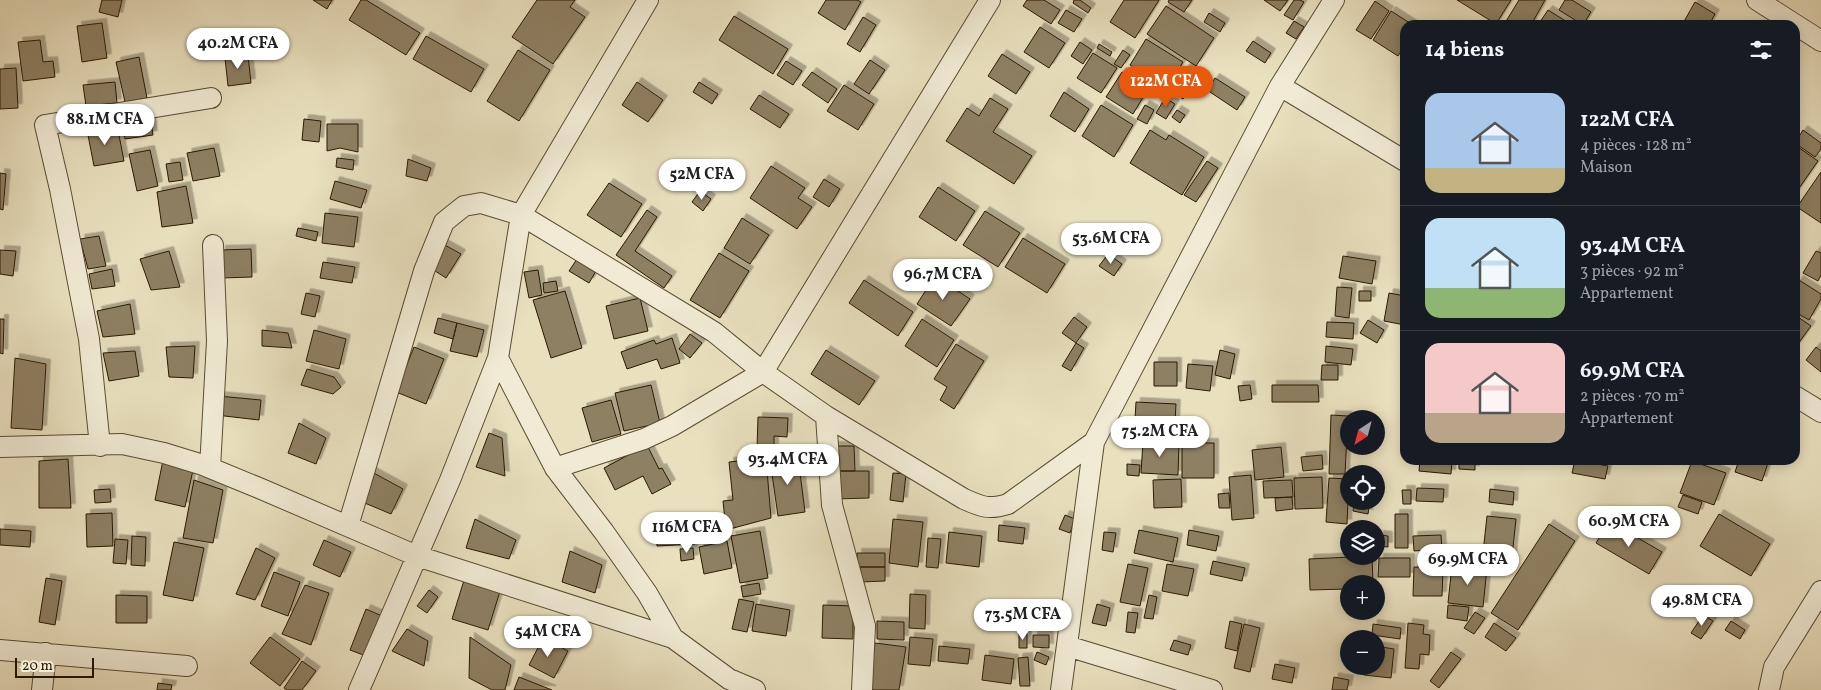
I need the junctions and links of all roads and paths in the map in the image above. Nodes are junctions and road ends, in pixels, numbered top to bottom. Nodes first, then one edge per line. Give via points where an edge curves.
1 (648, 0) edge
2 (990, 0) edge
3 (1334, 0) edge
4 (1757, 0) edge
5 (1788, 20) edge
6 (1800, 28) edge
7 (1821, 41) edge
8 (1280, 86) junction
9 (210, 98) dead end
10 (1400, 158) edge
11 (521, 215) junction
12 (213, 245) dead end
13 (498, 358) junction
14 (763, 372) junction
15 (1800, 399) edge
16 (1821, 412) edge
17 (826, 416) junction
18 (1094, 442) junction
19 (100, 446) junction
20 (0, 447) edge
21 (210, 468) junction
22 (555, 468) junction
23 (348, 526) junction
24 (417, 556) junction
25 (1821, 591) edge
26 (673, 638) junction
27 (1067, 646) junction
28 (0, 650) edge
29 (46, 653) junction
30 (187, 666) dead end
31 (726, 684) edge
32 (42, 690) edge
33 (359, 690) edge
34 (755, 690) edge
35 (862, 690) edge
36 (1061, 690) edge
37 (1212, 690) edge
38 (1770, 690) edge

1 - 11 street
2 - 14 street
3 - 8 street
4 - 5 street
6 - 7 street
8 - 10 street
8 - 18 street
9 - 19 street via 45,125 89,339
11 - 13 street
11 - 14 street via 714,332
11 - 23 street via 481,203 464,206 444,222 424,271
12 - 21 street via 218,341
13 - 22 street
13 - 24 street
14 - 17 street
14 - 22 street via 644,439
15 - 16 street
17 - 18 street via 982,507 1008,504
17 - 35 street via 832,505 865,626
18 - 27 street
19 - 20 street
19 - 21 street via 122,444
21 - 23 street
22 - 26 street via 604,532
23 - 24 street
24 - 26 street
24 - 33 street
25 - 38 street via 1774,667
26 - 31 street
27 - 36 street
27 - 37 street
28 - 29 street
29 - 30 street
29 - 32 street
31 - 34 street

